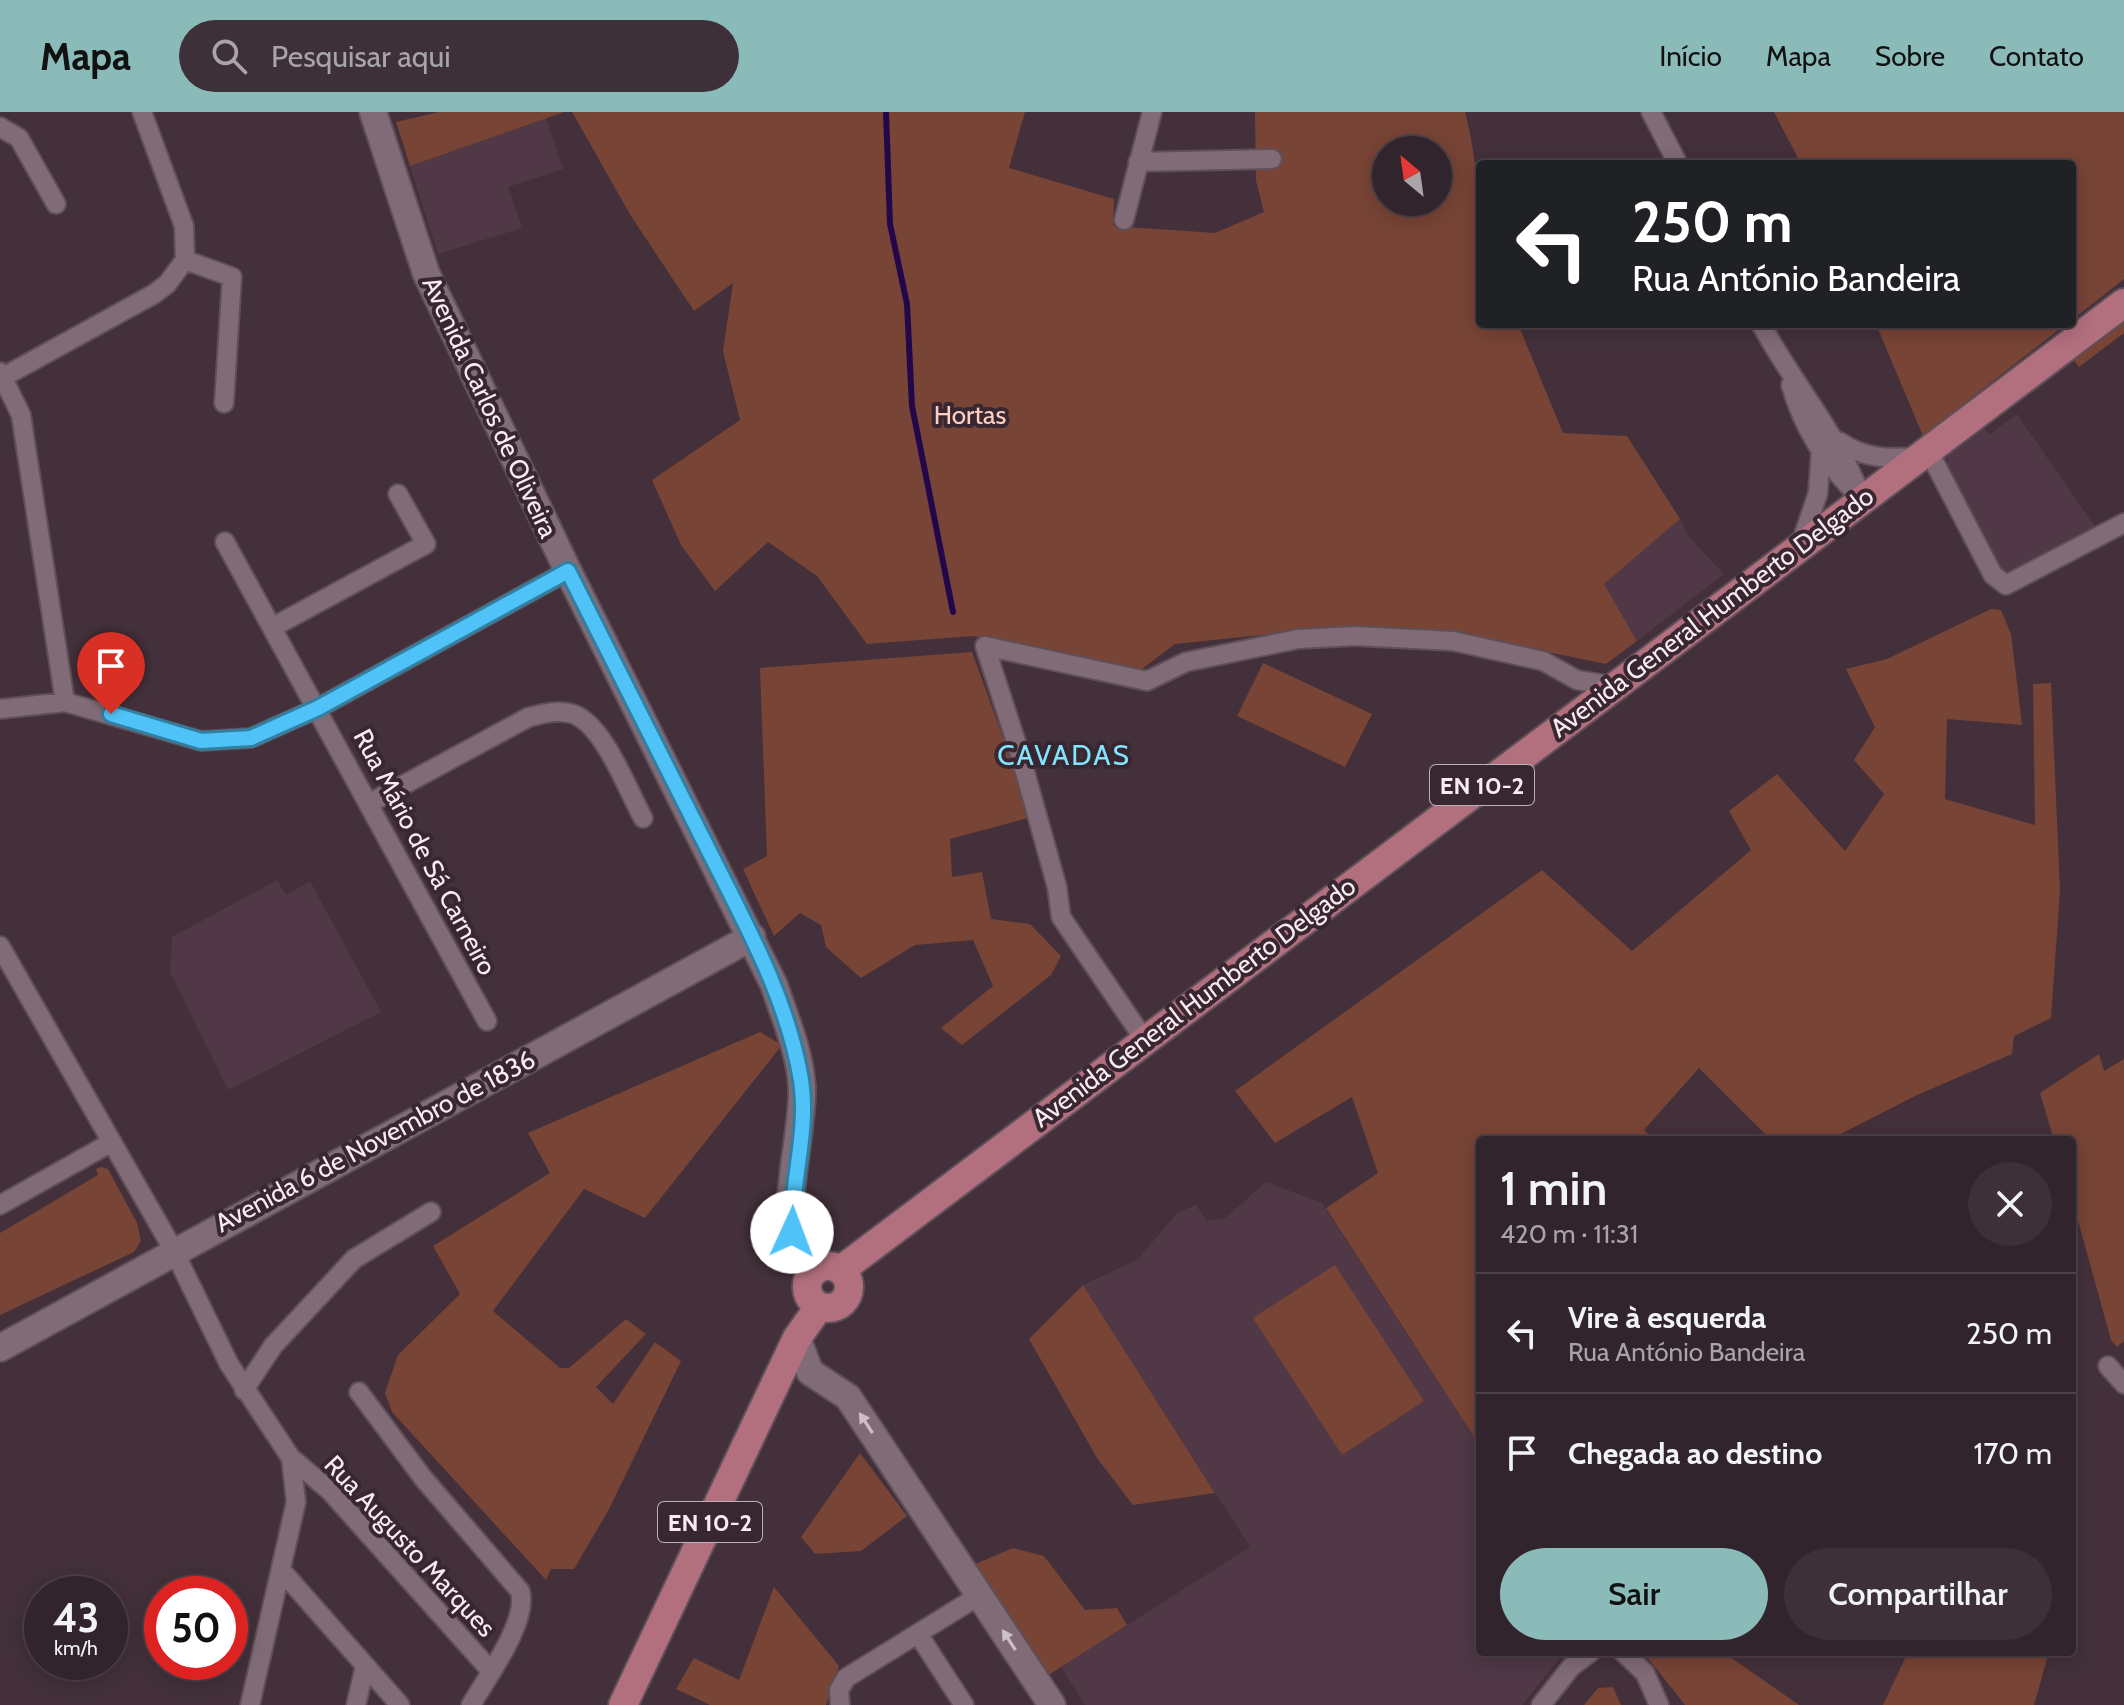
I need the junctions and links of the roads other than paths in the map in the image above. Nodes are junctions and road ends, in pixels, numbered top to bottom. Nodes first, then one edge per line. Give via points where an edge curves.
1 (142, 112) edge
2 (373, 112) edge
3 (1152, 112) edge
4 (1651, 112) edge
5 (0, 127) edge
6 (1272, 159) dead end
7 (1676, 160) edge
8 (1138, 162) junction
9 (56, 204) dead end
10 (1124, 220) dead end
11 (185, 260) junction
12 (2124, 303) edge
13 (1763, 328) edge
14 (2, 375) edge
15 (224, 403) dead end
16 (1826, 442) junction
17 (1923, 453) junction
18 (398, 494) dead end
19 (1862, 499) junction
20 (2124, 523) edge
21 (225, 542) dead end
22 (1800, 546) junction
23 (568, 571) junction
24 (273, 627) junction
25 (1614, 686) junction
26 (65, 702) junction
27 (318, 708) junction
28 (0, 709) edge
29 (370, 803) junction
30 (643, 818) dead end
31 (752, 937) junction
32 (0, 946) edge
33 (6, 971) edge
34 (487, 1021) dead end
35 (1144, 1039) junction
36 (112, 1142) junction
37 (0, 1205) edge
38 (431, 1212) dead end
39 (174, 1251) junction
40 (841, 1270) junction
41 (813, 1272) junction
42 (819, 1307) junction
43 (797, 1338) junction
44 (0, 1348) edge
45 (2108, 1366) dead end
46 (2124, 1384) edge
47 (244, 1390) junction
48 (359, 1392) dead end
49 (291, 1458) junction
50 (281, 1570) junction
51 (980, 1595) junction
52 (918, 1634) junction
53 (1586, 1656) edge
54 (1627, 1656) edge
55 (365, 1666) junction
56 (491, 1671) junction
57 (250, 1705) edge
58 (356, 1705) edge
59 (400, 1705) edge
60 (471, 1705) edge
61 (623, 1705) edge
62 (840, 1705) edge
63 (964, 1705) edge
64 (1052, 1705) edge
65 (1541, 1705) edge
66 (1659, 1705) edge

1 - 11 street via 184,226
2 - 23 main road, Avenida Carlos de Oliveira via 426,273
3 - 8 street
4 - 7 street
5 - 9 street via 19,138
6 - 8 street
8 - 10 street
11 - 14 street via 154,294
11 - 15 street via 232,277
12 - 17 main road, Avenida General Humberto Delgado / EN 10-2
13 - 16 street
14 - 26 street via 21,415
16 - 17 street via 1890,459
16 - 19 street via 1849,461
16 - 22 street via 1812,520
17 - 19 main road, Avenida General Humberto Delgado / EN 10-2
17 - 20 street via 1993,575 2006,585
18 - 24 street via 426,544
19 - 22 main road, Avenida General Humberto Delgado / EN 10-2
21 - 24 street, Rua Mário de Sá Carneiro
22 - 25 main road, Avenida General Humberto Delgado / EN 10-2
23 - 27 street
23 - 31 main road, Avenida Carlos de Oliveira
24 - 27 street, Rua Mário de Sá Carneiro
25 - 35 main road, Avenida General Humberto Delgado / EN 10-2
25 - 35 street via 1577,680 1543,661 1453,641 1298,639 1186,662 1147,681 985,646 1020,754 1061,917
26 - 27 street via 218,742 251,738
26 - 28 street
27 - 29 street, Rua Mário de Sá Carneiro
29 - 30 street via 529,717 571,713 598,733
29 - 34 street, Rua Mário de Sá Carneiro
31 - 39 main road, Avenida 6 de Novembro de 1836
31 - 41 main road, Avenida Carlos de Oliveira via 793,1041 802,1084 792,1232 794,1246
32 - 33 street
33 - 36 street
35 - 40 main road, Avenida General Humberto Delgado / EN 10-2
36 - 37 street
36 - 39 street
38 - 47 street via 354,1259 273,1346
39 - 44 main road, Avenida 6 de Novembro de 1836
39 - 47 street
40 - 41 main road via 830,1266
40 - 42 main road, EN 10-2 via 850,1283 847,1299 834,1308
41 - 42 main road via 807,1291
42 - 43 main road, EN 10-2
51 -> 43 main road via 848,1397 810,1372
43 - 61 main road, EN 10-2
45 - 46 street
47 - 49 street
48 - 56 street via 423,1478 520,1591 519,1620
49 - 50 street via 296,1502
49 - 56 street, Rua Augusto Marques via 329,1490
50 - 55 street
50 - 57 street
51 - 52 street
64 -> 51 main road
52 - 62 street via 846,1678 839,1690
52 - 63 street
53 - 65 street
54 - 66 street via 1645,1673
55 - 58 street
55 - 59 street
56 - 60 street

